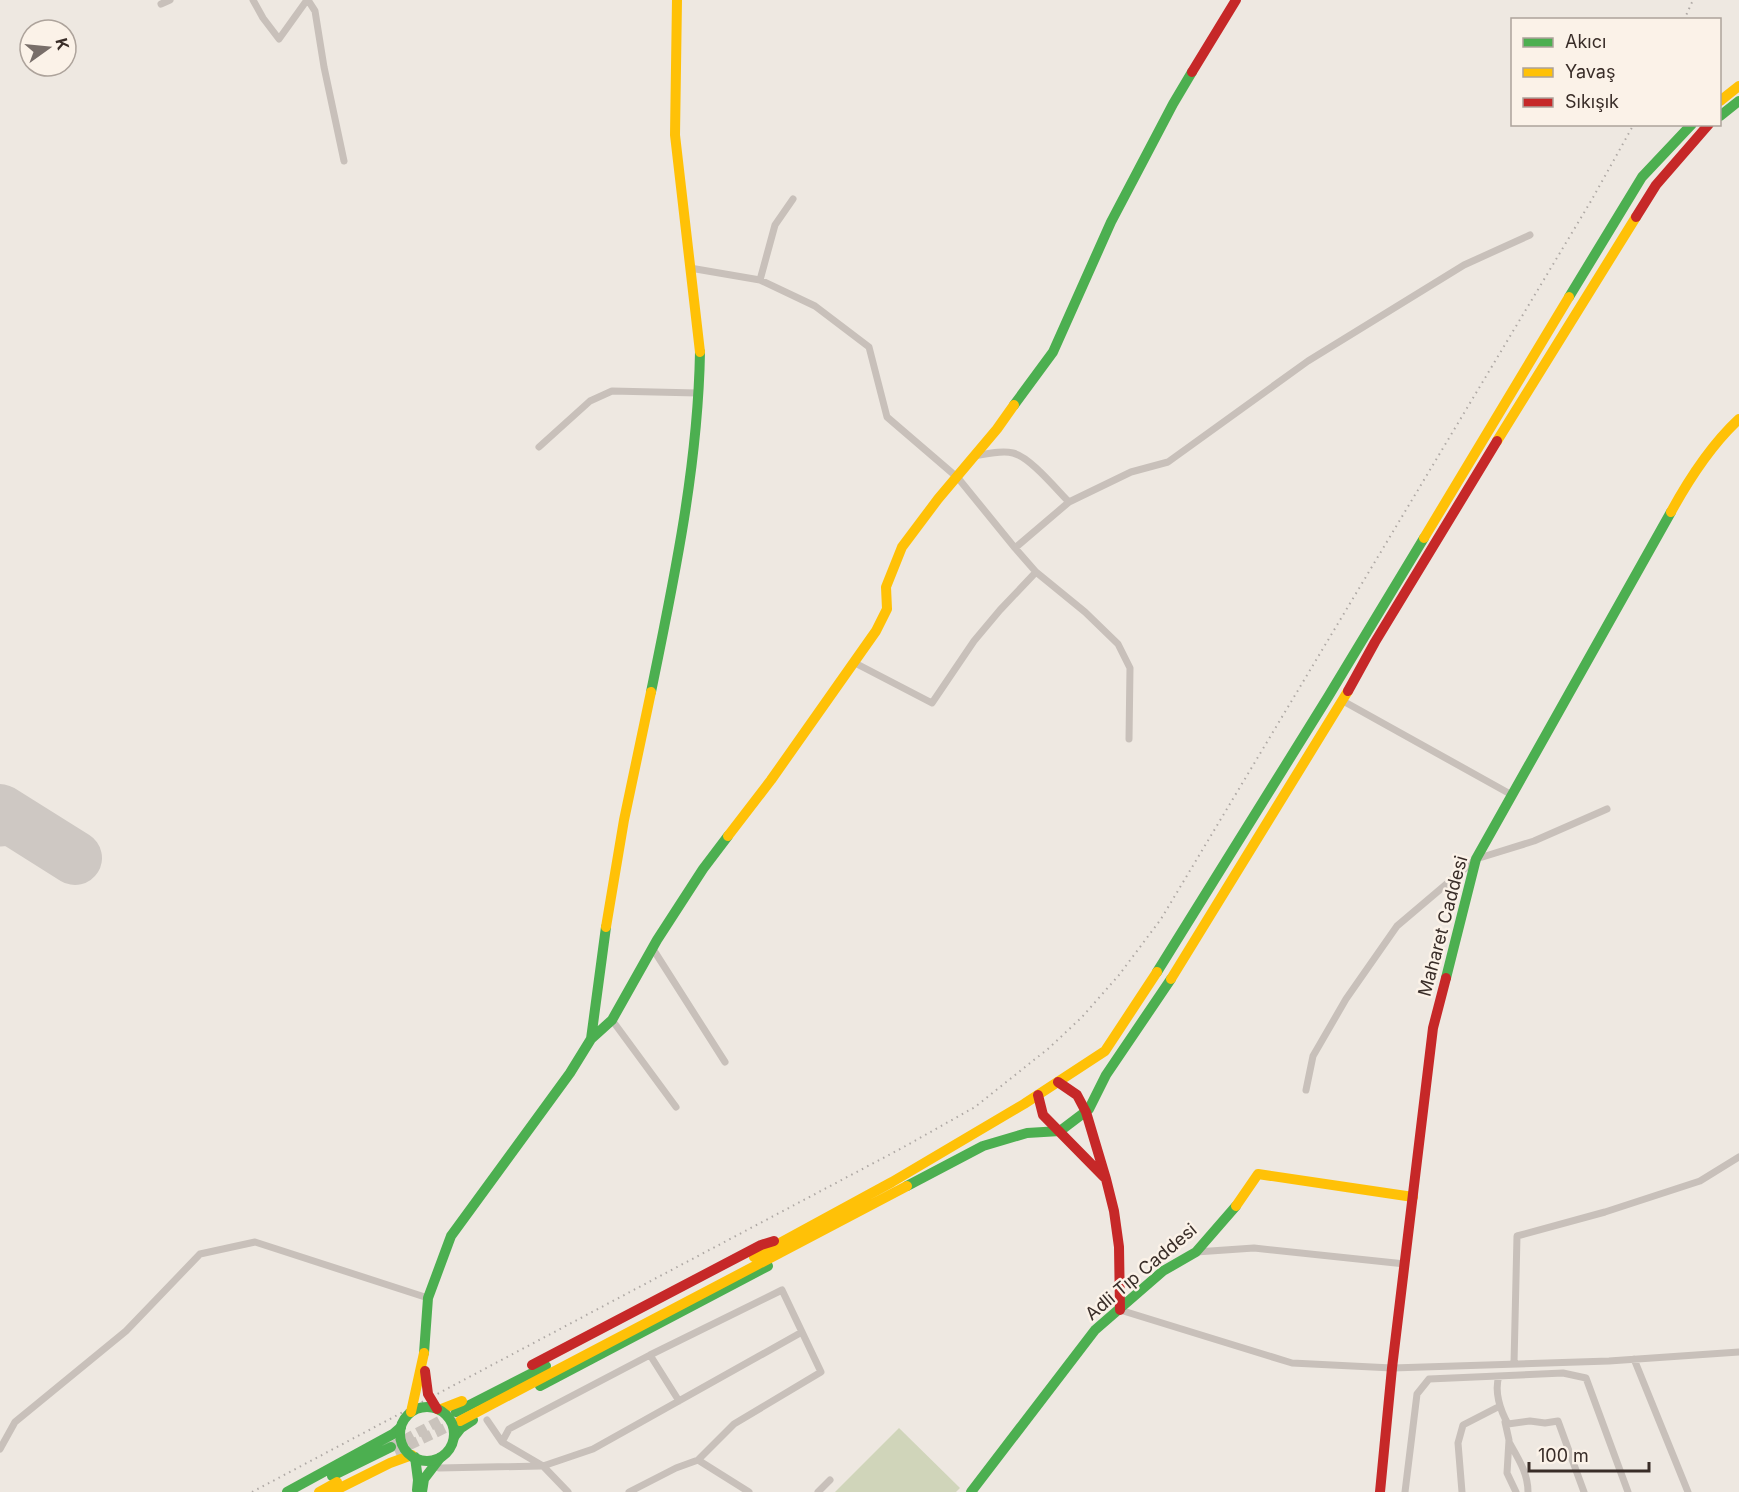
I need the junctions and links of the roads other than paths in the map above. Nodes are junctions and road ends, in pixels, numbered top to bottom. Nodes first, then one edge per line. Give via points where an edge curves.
1 (170, 0) edge
2 (253, 0) edge
3 (308, 0) edge
4 (677, 0) edge
5 (1236, 0) edge
6 (161, 4) dead end
7 (1739, 86) edge
8 (1721, 100) edge
9 (1739, 101) edge
10 (1721, 114) edge
11 (1690, 126) edge
12 (1707, 126) edge
13 (344, 161) dead end
14 (793, 199) dead end
15 (1530, 235) dead end
16 (690, 268) junction
17 (760, 280) junction
18 (697, 393) junction
19 (1739, 419) edge
20 (539, 447) dead end
21 (975, 456) junction
22 (958, 478) junction
23 (1069, 502) junction
24 (1015, 548) junction
25 (1036, 572) junction
26 (855, 663) junction
27 (1343, 701) junction
28 (1129, 739) dead end
29 (1512, 795) junction
30 (1607, 809) dead end
31 (1476, 859) junction
32 (653, 949) junction
33 (612, 1020) junction
34 (591, 1039) junction
35 (725, 1062) dead end
36 (1058, 1082) junction
37 (1306, 1090) dead end
38 (1038, 1095) junction
39 (676, 1107) dead end
40 (1086, 1112) junction
41 (1060, 1131) junction
42 (1739, 1157) edge
43 (1106, 1179) junction
44 (1413, 1197) junction
45 (797, 1239) junction
46 (1196, 1252) junction
47 (1405, 1264) junction
48 (428, 1298) junction
49 (1120, 1310) junction
50 (802, 1332) junction
51 (1739, 1352) edge
52 (424, 1353) junction
53 (650, 1355) junction
54 (1634, 1359) junction
55 (1514, 1364) junction
56 (1392, 1368) junction
57 (1499, 1376) junction
58 (679, 1401) junction
59 (1500, 1406) junction
60 (438, 1409) junction
61 (411, 1412) junction
62 (458, 1416) tunnel mouth
63 (1504, 1418) junction
64 (482, 1419) junction
65 (401, 1427) junction
66 (454, 1437) junction
67 (1509, 1440) junction
68 (502, 1442) junction
69 (0, 1449) edge
70 (413, 1456) junction
71 (698, 1460) junction
72 (439, 1463) junction
73 (543, 1466) junction
74 (830, 1480) dead end
75 (287, 1492) edge
76 (301, 1492) edge
77 (319, 1492) edge
78 (332, 1492) edge
79 (416, 1492) edge
80 (422, 1492) edge
81 (568, 1492) edge
82 (629, 1492) edge
83 (749, 1492) edge
84 (819, 1492) edge
85 (971, 1492) edge
86 (1380, 1492) edge
87 (1405, 1492) edge
88 (1462, 1492) edge
89 (1516, 1492) edge
90 (1528, 1492) edge
91 (1584, 1492) edge
92 (1628, 1492) edge
93 (1688, 1492) edge

1 - 6 street
2 - 3 street via 279,39
3 - 13 street via 315,10
4 - 16 street via 675,135
5 - 21 street via 1173,104 1111,222 1053,351
7 - 8 street
9 - 10 street
11 - 36 street via 1642,177 1328,697 1135,1007 1105,1051
12 - 27 street via 1656,185 1381,632
14 - 17 street via 775,225
15 - 23 street via 1464,265 1308,361 1168,462 1131,472
16 - 17 street
16 - 18 street via 700,353
17 - 22 street via 815,306 870,347 887,417
18 - 20 street via 612,391 590,401
18 - 34 street via 693,455 670,598 624,820
19 - 29 street, Maharet Caddesi via 1685,486
21 - 22 street
21 - 23 street via 1014,453 1031,462
22 - 24 street
22 - 26 street via 902,547 886,586 887,609
23 - 24 street
24 - 25 street
25 - 26 street via 974,641 932,704
25 - 28 street via 1118,644 1130,668
26 - 32 street via 703,869
27 - 29 street
27 - 40 street
29 - 31 street, Maharet Caddesi
30 - 31 street via 1534,841
31 - 37 street via 1397,926 1346,999 1313,1056
31 - 44 street, Maharet Caddesi via 1433,1028
32 - 33 street
32 - 35 street
33 - 34 street
33 - 39 street
34 - 48 street via 451,1236
36 - 38 street
36 - 40 street via 1077,1095
38 - 41 street via 1043,1115
38 - 45 street
40 - 41 street
40 - 43 street
41 - 43 street
41 - 45 street via 1027,1133 984,1146
42 - 55 street via 1700,1181 1517,1236
43 - 49 street via 1119,1247
44 - 46 street, Adli Tıp Caddesi via 1258,1174
44 - 47 street, Maharet Caddesi
45 - 60 street via 761,1245 472,1397
45 - 62 street
45 - 64 street via 772,1264
46 - 47 street via 1254,1248
46 - 49 street, Adli Tıp Caddesi via 1163,1271
47 - 56 street, Maharet Caddesi
48 - 52 street
48 - 69 street via 255,1242 200,1254 126,1331 15,1422
49 - 56 street via 1292,1363
49 - 85 street, Adli Tıp Caddesi via 1095,1330
50 - 53 street via 782,1290
50 - 58 street
50 - 71 street via 821,1372 734,1424
51 - 54 street
52 - 60 street, bridge via 428,1394
52 - 61 street, bridge
53 - 58 street
53 - 68 street via 509,1429
54 - 55 street
54 - 93 street
55 - 56 street
56 - 86 street, Maharet Caddesi
57 - 59 street via 1496,1384
57 - 87 street via 1429,1379 1417,1394
57 - 92 street via 1563,1373 1586,1378
58 - 73 street via 593,1449
59 - 63 street
59 - 88 street via 1463,1425 1458,1443
60 - 61 street, bridge via 428,1407
60 - 66 street, bridge via 450,1420
61 - 65 street, bridge
63 - 67 street
63 - 91 street via 1508,1424 1558,1421
64 - 66 street via 461,1428
64 - 68 street
65 - 70 street, bridge via 403,1445
65 - 75 street
66 - 72 street, bridge
67 - 89 street via 1507,1473
67 - 90 street via 1525,1473
68 - 73 street
70 - 72 street, bridge
70 - 78 street
70 - 79 street
71 - 82 street
71 - 83 street
72 - 73 street
72 - 80 street via 424,1479
73 - 81 street
74 - 84 street
76 - 77 street via 393,1450

